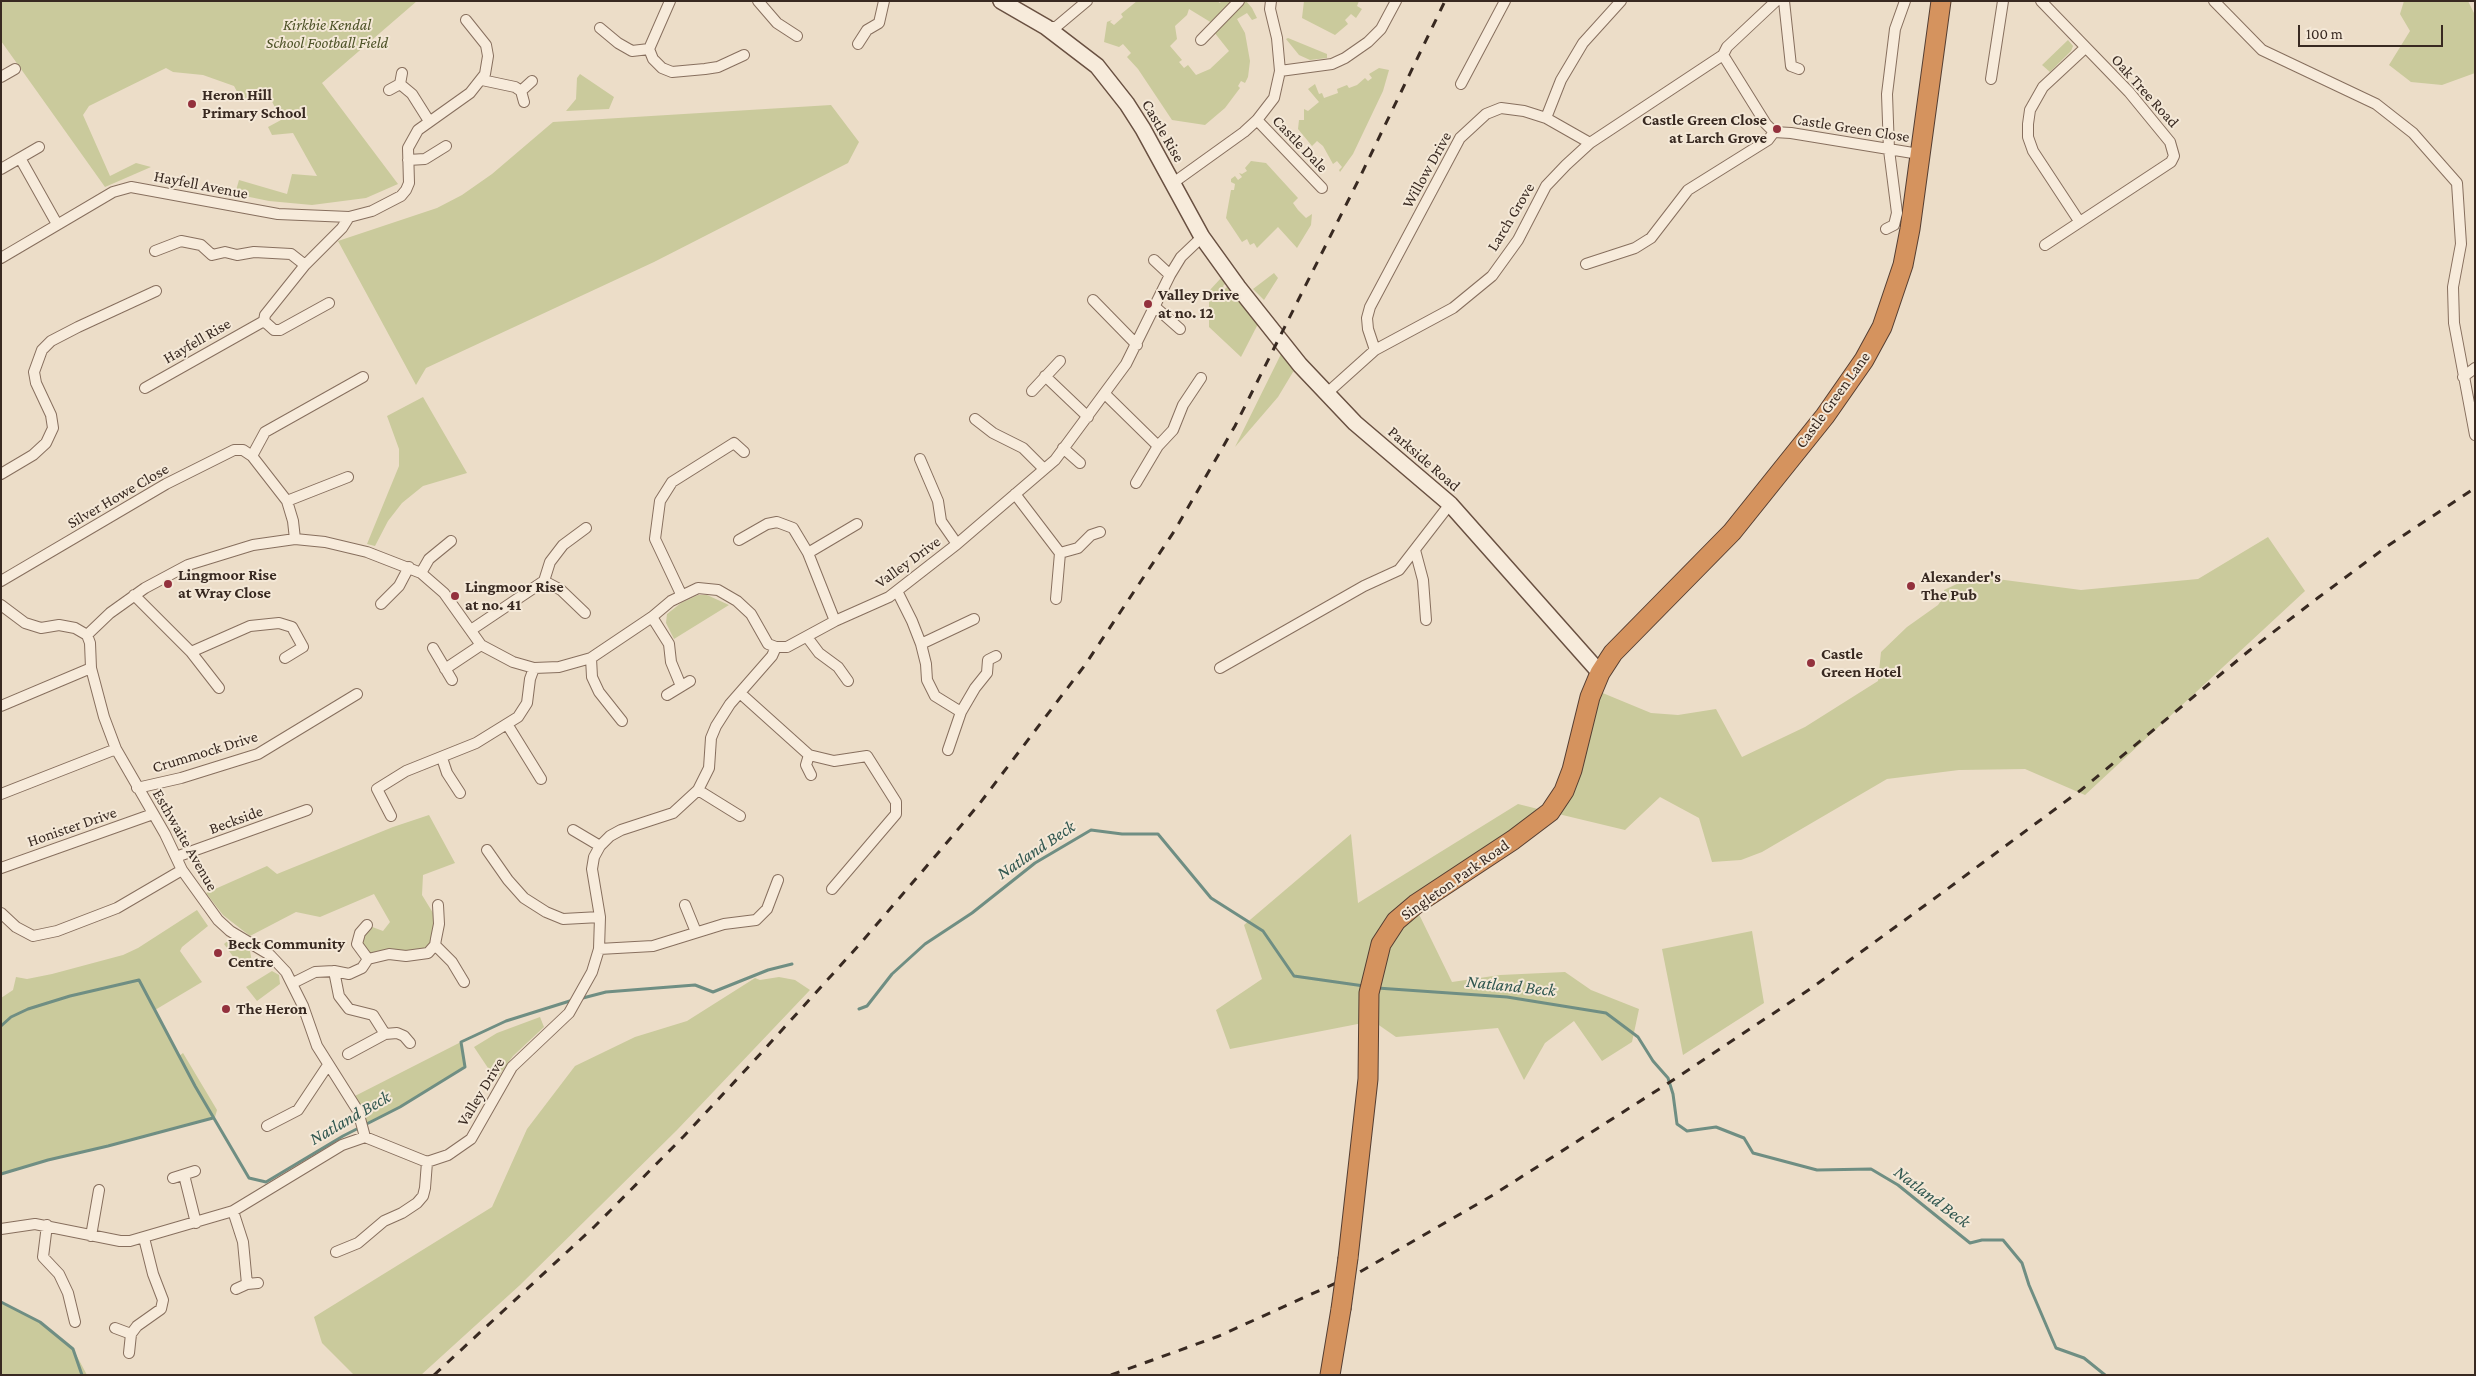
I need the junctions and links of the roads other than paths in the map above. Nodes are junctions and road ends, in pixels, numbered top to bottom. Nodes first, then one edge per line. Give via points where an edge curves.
1 (670, 1) edge
2 (758, 1) edge
3 (884, 1) edge
4 (1001, 1) edge
5 (1087, 1) edge
6 (1238, 1) edge
7 (1261, 1) edge
8 (1396, 1) edge
9 (1504, 1) edge
10 (1621, 1) edge
11 (1776, 1) edge
12 (1784, 1) edge
13 (1905, 1) edge
14 (1941, 1) edge
15 (2003, 1) edge
16 (2041, 1) edge
17 (2214, 1) edge
18 (1271, 5) edge
19 (466, 20) dead end
20 (1046, 27) junction
21 (600, 28) dead end
22 (797, 36) dead end
23 (1201, 40) dead end
24 (858, 44) dead end
25 (2085, 48) junction
26 (649, 49) junction
27 (1723, 54) junction
28 (744, 55) dead end
29 (1799, 68) dead end
30 (15, 69) dead end
31 (1280, 71) junction
32 (402, 73) dead end
33 (1, 77) edge
34 (1991, 79) dead end
35 (482, 80) junction
36 (532, 81) dead end
37 (400, 84) junction
38 (1462, 84) dead end
39 (389, 90) dead end
40 (521, 91) junction
41 (524, 102) dead end
42 (1546, 118) junction
43 (1257, 120) junction
44 (429, 121) junction
45 (1774, 132) junction
46 (1590, 143) junction
47 (446, 146) dead end
48 (39, 147) dead end
49 (1889, 150) junction
50 (1919, 154) junction
51 (20, 158) junction
52 (408, 160) junction
53 (1, 169) edge
54 (1173, 183) junction
55 (1322, 188) dead end
56 (349, 217) junction
57 (2079, 220) junction
58 (57, 224) junction
59 (1886, 229) dead end
60 (1202, 237) junction
61 (2045, 244) dead end
62 (155, 251) dead end
63 (1, 258) edge
64 (1154, 260) dead end
65 (1586, 264) dead end
66 (305, 265) junction
67 (1227, 272) joint
68 (1170, 275) junction
69 (156, 291) dead end
70 (1093, 300) dead end
71 (329, 303) dead end
72 (1154, 306) junction
73 (264, 321) junction
74 (1180, 329) dead end
75 (1137, 345) junction
76 (1375, 350) junction
77 (1060, 361) dead end
78 (2475, 368) edge
79 (1045, 376) junction
80 (363, 377) dead end
81 (2463, 377) junction
82 (1201, 378) dead end
83 (145, 388) dead end
84 (1032, 391) dead end
85 (1105, 394) junction
86 (1326, 394) junction
87 (1088, 417) junction
88 (975, 419) dead end
89 (2475, 435) edge
90 (1158, 446) junction
91 (1063, 448) junction
92 (744, 452) dead end
93 (252, 456) junction
94 (920, 459) dead end
95 (1080, 463) dead end
96 (1044, 469) junction
97 (1, 474) edge
98 (348, 477) dead end
99 (1136, 483) dead end
100 (1015, 494) junction
101 (287, 501) junction
102 (1450, 504) junction
103 (857, 524) dead end
104 (586, 528) dead end
105 (1100, 532) dead end
106 (295, 539) junction
107 (740, 540) dead end
108 (451, 541) dead end
109 (957, 544) junction
110 (1415, 550) junction
111 (808, 553) junction
112 (1060, 553) junction
113 (409, 567) junction
114 (421, 573) junction
115 (1, 581) edge
116 (544, 582) junction
117 (897, 591) junction
118 (681, 594) junction
119 (134, 595) junction
120 (1056, 599) dead end
121 (381, 604) dead end
122 (1, 605) edge
123 (585, 613) dead end
124 (652, 617) junction
125 (974, 619) dead end
126 (1426, 620) dead end
127 (835, 621) junction
128 (471, 630) junction
129 (86, 635) junction
130 (807, 637) junction
131 (921, 644) junction
132 (481, 645) junction
133 (776, 647) junction
134 (433, 648) dead end
135 (191, 652) junction
136 (996, 656) dead end
137 (285, 658) dead end
138 (592, 658) junction
139 (91, 668) junction
140 (445, 668) junction
141 (534, 668) junction
142 (1220, 668) dead end
143 (1600, 673) junction
144 (452, 680) dead end
145 (848, 680) dead end
146 (219, 688) dead end
147 (740, 693) junction
148 (357, 694) dead end
149 (667, 695) dead end
150 (1, 706) edge
151 (961, 712) junction
152 (622, 721) dead end
153 (507, 724) junction
154 (116, 749) junction
155 (948, 750) dead end
156 (809, 755) junction
157 (442, 758) junction
158 (811, 775) dead end
159 (541, 779) dead end
160 (137, 788) junction
161 (698, 790) junction
162 (460, 793) dead end
163 (1, 794) edge
164 (307, 810) dead end
165 (153, 814) junction
166 (391, 816) dead end
167 (740, 816) dead end
168 (573, 830) dead end
169 (600, 846) junction
170 (502, 852) dead end
171 (176, 857) junction
172 (1, 868) edge
173 (182, 870) junction
174 (778, 880) dead end
175 (832, 889) dead end
176 (438, 905) dead end
177 (685, 905) dead end
178 (1, 913) edge
179 (600, 917) junction
180 (367, 925) dead end
181 (696, 932) junction
182 (435, 945) junction
183 (600, 949) junction
184 (368, 959) junction
185 (334, 971) junction
186 (464, 982) dead end
187 (293, 983) junction
188 (385, 1034) junction
189 (410, 1043) dead end
190 (348, 1054) dead end
191 (328, 1065) junction
192 (267, 1126) dead end
193 (364, 1134) junction
194 (427, 1162) junction
195 (194, 1172) dead end
196 (184, 1175) junction
197 (173, 1178) dead end
198 (99, 1190) dead end
199 (233, 1210) junction
200 (196, 1223) junction
201 (47, 1225) junction
202 (1, 1229) edge
203 (91, 1236) junction
204 (144, 1238) junction
205 (336, 1252) dead end
206 (247, 1284) junction
207 (258, 1284) dead end
208 (236, 1289) dead end
209 (75, 1322) dead end
210 (115, 1328) dead end
211 (131, 1334) junction
212 (129, 1353) dead end
213 (1330, 1375) edge

1 - 26 street
2 - 22 street via 777,23
3 - 24 street via 879,23 868,30
4 - 20 street
5 - 20 street via 1056,26
6 - 23 street
7 - 18 street
8 - 31 street via 1381,29 1345,58 1324,66
9 - 38 street
10 - 42 street via 1583,43 1561,80
11 - 27 street, Larch Grove
12 - 29 street via 1791,66
13 - 49 street via 1891,50 1887,94
14 - 50 highway, Castle Green Lane
15 - 34 street
16 - 25 street, Oak Tree Road
17 - 81 street via 2262,50 2376,104 2413,132 2457,183 2461,244 2453,287 2454,323
18 - 31 street
19 - 35 street via 486,45 488,68
20 - 54 street, Castle Rise via 1083,54 1109,80 1127,104
21 - 26 street via 632,51
25 - 57 street via 2043,87 2030,110 2028,124 2033,151
25 - 57 street, Oak Tree Road via 2129,92 2170,142 2174,156 2172,162
26 - 28 street via 662,68 672,72 718,67
27 - 45 street
27 - 46 street, Larch Grove
30 - 33 street
31 - 43 street via 1274,98
32 - 37 street
35 - 40 street
35 - 44 street via 470,93
36 - 40 street
37 - 39 street
37 - 44 street via 412,94
40 - 41 street
42 - 46 street, Willow Drive
42 - 76 street, Willow Drive via 1501,108 1486,114 1460,138 1370,307 1368,329
43 - 54 street
43 - 55 street, Castle Dale
44 - 52 street via 411,138
45 - 49 street, Castle Green Close
45 - 65 street, Castle Green Close via 1768,140 1688,190 1651,238 1635,248
46 - 76 street, Larch Grove via 1546,186 1518,240 1492,276 1453,308
47 - 52 street via 425,159
48 - 51 street
49 - 50 street, Castle Green Close
49 - 59 street via 1897,213 1894,226
50 - 143 highway, Castle Green Lane via 1903,265 1882,327 1864,360 1732,532 1626,639
51 - 53 street
51 - 58 street
52 - 56 street via 408,183 401,196 372,211
54 - 60 street, Castle Rise
56 - 58 street, Hayfell Avenue via 278,214 131,187 113,192
56 - 66 street, Hayfell Rise
57 - 61 street, Oak Tree Road
58 - 63 street, Hayfell Avenue
60 - 67 street, Castle Rise
60 - 68 street, Valley Drive via 1181,257
62 - 66 street via 181,241 201,244 212,256 225,252 237,255 254,252 291,254
64 - 68 street
66 - 73 street, Hayfell Rise via 265,315
67 - 86 street, Parkside Road
68 - 72 street, Valley Drive
69 - 97 street via 78,327 51,341 42,350 34,372 53,428 46,443
70 - 75 street
71 - 73 street via 280,330 274,330
72 - 74 street
72 - 75 street, Valley Drive
73 - 83 street, Hayfell Rise
75 - 85 street, Valley Drive
76 - 86 street, Larch Grove
77 - 79 street
78 - 81 street
79 - 84 street
79 - 87 street
80 - 93 street via 272,427
81 - 89 street
82 - 90 street via 1183,405 1173,430
85 - 87 street, Valley Drive
85 - 90 street
86 - 102 street, Parkside Road
87 - 91 street, Valley Drive
88 - 96 street via 992,433 1023,448
90 - 99 street
91 - 95 street
91 - 96 street, Valley Drive
92 - 118 street via 734,443 672,482 660,501 655,539
93 - 101 street
93 - 115 street, Silver Howe Close via 243,450 224,453
94 - 109 street via 938,502 940,521
96 - 100 street, Valley Drive
98 - 101 street
100 - 109 street, Valley Drive
100 - 112 street
101 - 106 street
102 - 110 street
102 - 143 street, Parkside Road
103 - 111 street
104 - 116 street via 563,545 550,562
105 - 112 street via 1091,535 1078,548
106 - 113 street via 367,552
106 - 119 street via 253,545 209,558 165,576
107 - 111 street via 767,524 777,522 793,528
108 - 114 street via 429,559
109 - 117 street, Valley Drive
110 - 126 street via 1423,580
110 - 142 street via 1399,570 1364,586
111 - 127 street
112 - 120 street
113 - 114 street
113 - 121 street via 399,586
114 - 128 street via 444,593
116 - 123 street via 561,590
116 - 128 street
117 - 127 street, Valley Drive
117 - 131 street
118 - 124 street
118 - 133 street via 704,588 728,595 751,614 768,644
119 - 129 street
119 - 135 street
122 - 129 street via 25,623 41,628 75,628
124 - 138 street
124 - 149 street via 669,644 671,662 685,684
125 - 131 street
127 - 130 street, Valley Drive
128 - 132 street
129 - 139 street, Esthwaite Avenue via 90,643
130 - 133 street, Valley Drive via 787,647
130 - 145 street
131 - 151 street via 927,680 935,696
132 - 140 street
132 - 141 street
133 - 147 street
134 - 140 street
135 - 137 street via 250,626 279,622 292,627 303,647
135 - 146 street
136 - 151 street via 988,660 987,673
138 - 141 street via 558,667
138 - 152 street via 592,677 599,692
139 - 150 street
139 - 154 street, Esthwaite Avenue
140 - 144 street
141 - 153 street via 527,703 518,718
143 - 213 highway, Singleton Park Road, bridge via 1590,697 1572,770 1564,791 1550,812 1416,904 1396,920 1381,944 1369,994 1368,1079 1348,1258
147 - 156 street
147 - 161 street via 716,726 709,768
148 - 160 street, Crummock Drive via 258,754
151 - 155 street
153 - 157 street
153 - 159 street
154 - 160 street, Esthwaite Avenue
154 - 163 street
156 - 158 street via 806,765
156 - 175 street via 834,761 867,756 896,802 896,814
157 - 162 street
157 - 166 street via 406,771 377,789
160 - 165 street, Esthwaite Avenue
161 - 167 street
161 - 169 street via 673,813 621,830
164 - 171 street, Beckside
165 - 171 street, Esthwaite Avenue
165 - 172 street, Honister Drive
168 - 169 street
169 - 179 street, Valley Drive via 592,869
170 - 179 street via 490,854 524,898 563,919
171 - 173 street, Esthwaite Avenue
173 - 178 street via 117,908 57,932 33,936 16,927
173 - 187 street, Esthwaite Avenue via 218,920 270,956
174 - 181 street via 767,909 756,920
176 - 182 street
177 - 181 street
179 - 183 street, Valley Drive
180 - 184 street via 357,944
181 - 183 street via 653,946
182 - 184 street via 428,953 389,954
182 - 186 street via 452,962
183 - 194 street, Valley Drive via 574,1005 512,1067 471,1139 448,1156
184 - 185 street via 362,968 349,974
185 - 187 street via 315,972
185 - 188 street via 339,996 349,1009 373,1015
187 - 191 street, Esthwaite Avenue via 317,1046
188 - 189 street via 397,1033
188 - 190 street
191 - 192 street via 298,1110
191 - 193 street, Esthwaite Avenue via 358,1111
193 - 194 street
193 - 199 street
194 - 205 street via 425,1188 417,1203 384,1221 358,1243
195 - 196 street
196 - 197 street
196 - 200 street
198 - 203 street
199 - 200 street
199 - 206 street via 243,1242
200 - 204 street
201 - 202 street via 25,1224
201 - 203 street
201 - 209 street via 43,1257 59,1274 68,1293
203 - 204 street via 120,1241
204 - 211 street via 163,1300 161,1309
206 - 207 street
206 - 208 street
210 - 211 street
211 - 212 street

